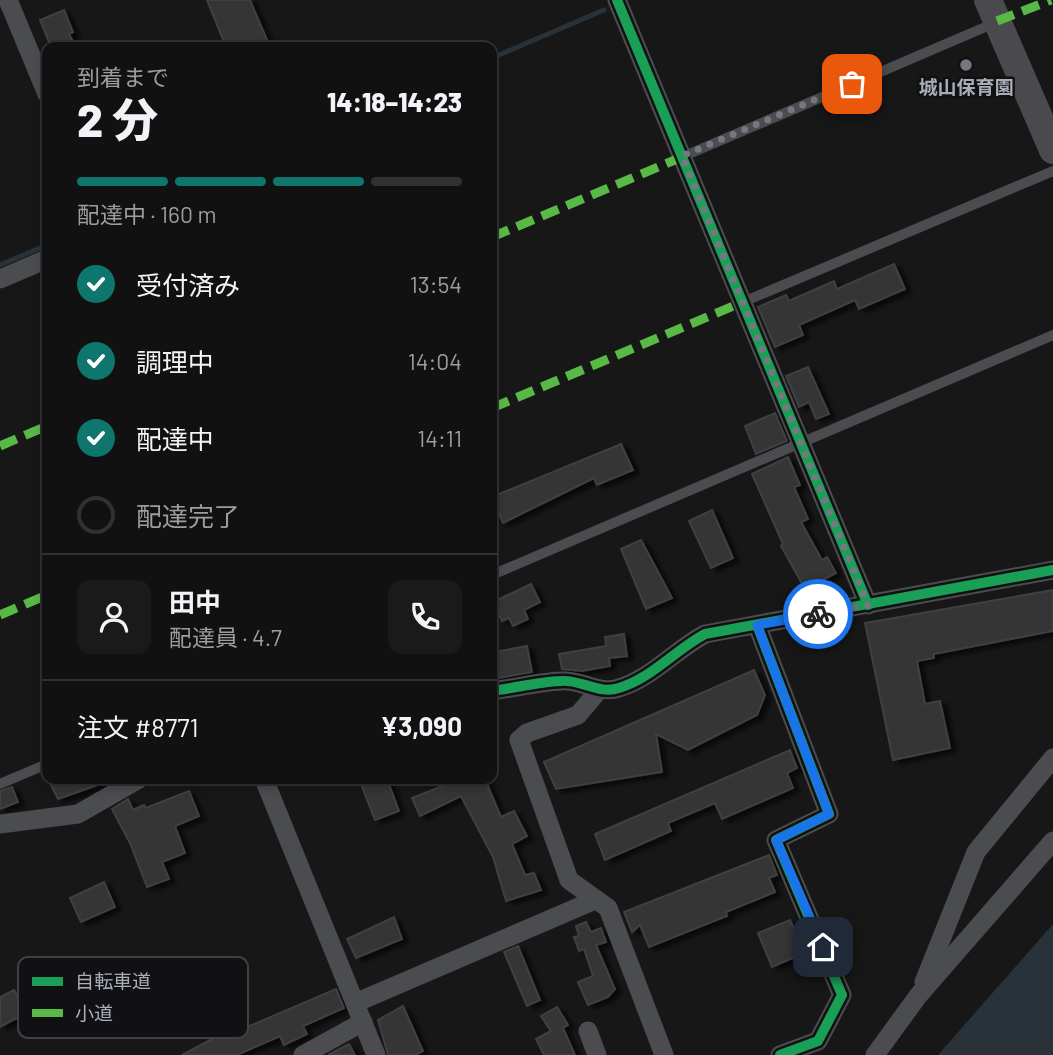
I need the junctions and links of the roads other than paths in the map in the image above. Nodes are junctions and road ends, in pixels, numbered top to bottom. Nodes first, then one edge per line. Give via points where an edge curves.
1 (8, 0) edge
2 (617, 0) edge
3 (993, 11) edge
4 (42, 82) edge
5 (1053, 150) edge
6 (682, 156) junction
7 (1053, 172) edge
8 (42, 261) edge
9 (0, 279) edge
10 (743, 302) junction
11 (1053, 335) edge
12 (802, 445) junction
13 (1053, 570) edge
14 (497, 573) edge
15 (868, 605) junction
16 (757, 625) junction
17 (497, 690) edge
18 (599, 690) junction
19 (1053, 758) edge
20 (42, 766) edge
21 (0, 784) edge
22 (130, 784) edge
23 (266, 784) edge
24 (0, 824) edge
25 (1053, 841) edge
26 (595, 900) junction
27 (918, 996) junction
28 (355, 1003) junction
29 (363, 1022) junction
30 (588, 1031) dead end
31 (303, 1055) edge
32 (376, 1055) edge
33 (597, 1055) edge
34 (664, 1055) edge
35 (779, 1055) edge
36 (875, 1055) edge

1 - 4 street
2 - 6 street
3 - 5 street
3 - 6 lane
6 - 10 street
7 - 10 lane
8 - 9 street
10 - 12 street
11 - 12 lane
12 - 14 lane
12 - 15 street
13 - 15 street
15 - 16 street
16 - 18 street via 705,634 681,647 646,677 617,690
16 - 35 street via 829,814 776,840 842,995 818,1041
17 - 18 street via 564,680
18 - 26 street via 578,715 519,740 569,880
19 - 27 street via 976,852
20 - 21 lane
22 - 24 street via 78,814
23 - 28 street
25 - 27 street
26 - 28 street
26 - 34 street via 608,908
27 - 36 street
28 - 29 street
29 - 31 street
29 - 32 street
30 - 33 street

